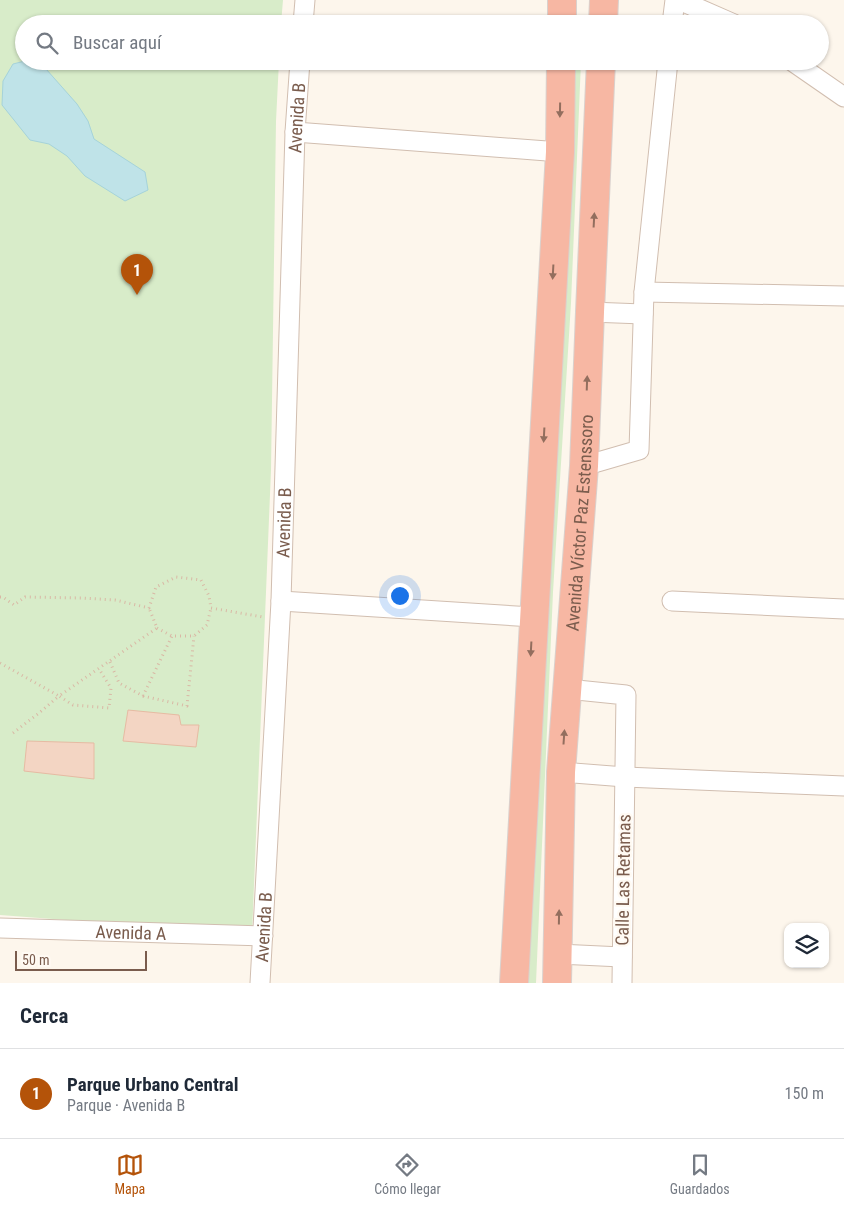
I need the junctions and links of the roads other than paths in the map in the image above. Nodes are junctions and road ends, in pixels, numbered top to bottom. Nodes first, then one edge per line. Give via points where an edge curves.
1 (305, 0) edge
2 (562, 0) edge
3 (604, 0) edge
4 (675, 0) edge
5 (679, 0) edge
6 (304, 15) edge
7 (562, 15) edge
8 (603, 15) edge
9 (673, 15) edge
10 (713, 15) edge
11 (299, 70) edge
12 (561, 70) edge
13 (602, 70) edge
14 (667, 70) edge
15 (805, 70) edge
16 (844, 97) edge
17 (295, 132) junction
18 (560, 152) junction
19 (644, 292) junction
20 (844, 296) edge
21 (590, 312) junction
22 (643, 314) junction
23 (584, 466) junction
24 (281, 601) junction
25 (672, 601) dead end
26 (844, 609) edge
27 (533, 617) junction
28 (567, 689) junction
29 (561, 772) junction
30 (625, 777) junction
31 (844, 786) edge
32 (0, 928) edge
33 (263, 936) junction
34 (558, 954) junction
35 (622, 957) junction
36 (260, 983) edge
37 (514, 983) edge
38 (556, 983) edge
39 (622, 983) edge

1 - 6 street
2 - 7 highway
3 - 8 highway
4 - 9 street
5 - 10 street
11 - 17 street, Avenida B
12 -> 18 highway
21 -> 13 highway, Avenida Víctor Paz Estenssoro
14 - 19 street
15 - 16 street
17 - 18 street
17 - 24 street, Avenida B
18 -> 27 highway
19 - 20 street
19 - 22 street
21 - 22 street
23 -> 21 highway, Avenida Víctor Paz Estenssoro
22 - 23 street via 639,450
23 - 28 highway, Avenida Víctor Paz Estenssoro
24 - 27 street
24 - 33 street, Avenida B
25 - 26 street
27 -> 37 highway
29 -> 28 highway, Avenida Víctor Paz Estenssoro
28 - 30 street, Calle Las Retamas via 626,694
29 - 30 street
34 -> 29 highway, Avenida Víctor Paz Estenssoro
30 - 31 street
30 - 35 street, Calle Las Retamas
32 - 33 street, Avenida A
33 - 36 street, Avenida B
34 - 35 street
34 - 38 highway, Avenida Víctor Paz Estenssoro
35 - 39 street, Calle Las Retamas

